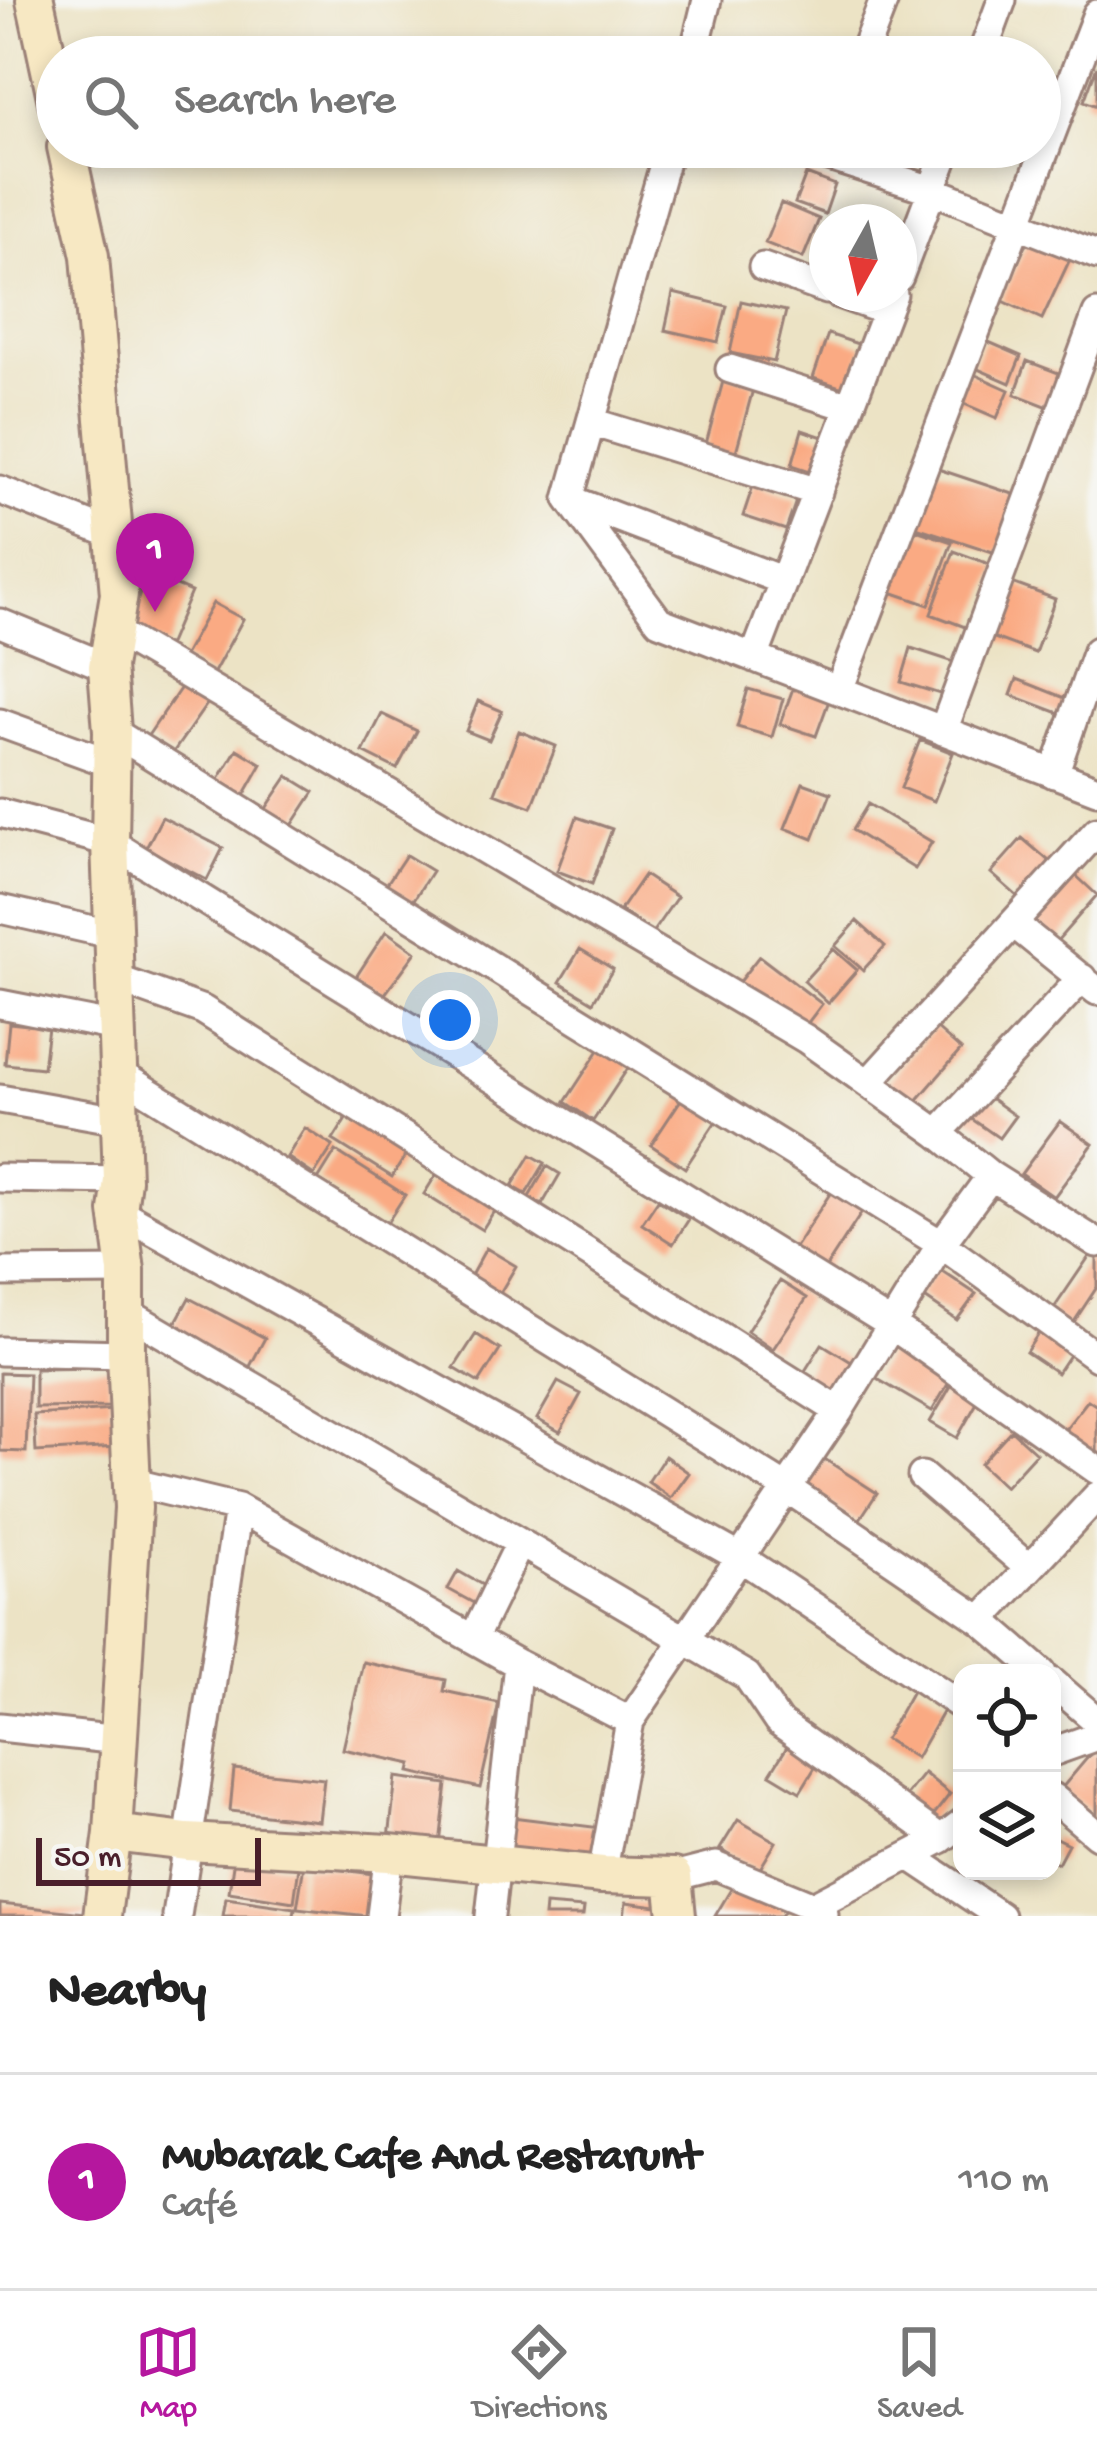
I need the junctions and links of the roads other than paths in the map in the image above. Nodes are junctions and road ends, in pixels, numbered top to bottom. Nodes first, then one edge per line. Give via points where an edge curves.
1 (35, 0) edge
2 (706, 0) edge
3 (884, 0) edge
4 (1002, 0) edge
5 (1097, 14) edge
6 (43, 36) edge
7 (698, 36) edge
8 (870, 36) edge
9 (989, 36) edge
10 (1061, 108) edge
11 (71, 168) edge
12 (663, 168) edge
13 (869, 168) edge
14 (940, 168) edge
15 (1038, 168) edge
16 (932, 190) junction
17 (1017, 222) junction
18 (917, 230) edge
19 (1097, 256) edge
20 (763, 267) dead end
21 (809, 284) edge
22 (887, 312) edge
23 (1097, 314) edge
24 (730, 369) dead end
25 (850, 407) junction
26 (591, 422) junction
27 (0, 490) edge
28 (818, 492) junction
29 (569, 499) junction
30 (114, 535) junction
31 (784, 581) junction
32 (0, 623) edge
33 (111, 650) junction
34 (1097, 651) edge
35 (754, 658) junction
36 (839, 690) junction
37 (0, 723) edge
38 (943, 731) junction
39 (112, 747) junction
40 (1054, 774) junction
41 (1097, 790) edge
42 (0, 813) edge
43 (1097, 831) edge
44 (110, 842) junction
45 (0, 908) edge
46 (1013, 924) junction
47 (116, 935) junction
48 (116, 980) junction
49 (1089, 984) edge
50 (0, 1004) edge
51 (116, 1028) junction
52 (118, 1073) junction
53 (868, 1082) junction
54 (0, 1100) edge
55 (118, 1120) junction
56 (938, 1133) junction
57 (991, 1176) junction
58 (0, 1178) edge
59 (120, 1195) junction
60 (1097, 1243) edge
61 (941, 1244) junction
62 (126, 1271) junction
63 (0, 1272) edge
64 (128, 1313) junction
65 (890, 1324) junction
66 (0, 1352) edge
67 (126, 1354) junction
68 (1097, 1358) edge
69 (839, 1411) junction
70 (1097, 1470) edge
71 (922, 1476) dead end
72 (134, 1483) junction
73 (788, 1489) junction
74 (1097, 1496) edge
75 (238, 1508) junction
76 (520, 1543) junction
77 (742, 1558) junction
78 (1029, 1568) junction
79 (981, 1620) junction
80 (473, 1639) junction
81 (687, 1640) junction
82 (518, 1664) junction
83 (1032, 1664) edge
84 (1061, 1690) edge
85 (953, 1700) edge
86 (630, 1721) junction
87 (1097, 1721) edge
88 (0, 1727) edge
89 (1097, 1736) edge
90 (118, 1741) junction
91 (1061, 1749) edge
92 (1061, 1804) edge
93 (951, 1831) edge
94 (113, 1833) junction
95 (1097, 1834) edge
96 (188, 1842) junction
97 (389, 1853) junction
98 (910, 1856) junction
99 (496, 1866) junction
100 (602, 1875) junction
101 (673, 1877) junction
102 (820, 1911) edge
103 (102, 1916) edge
104 (177, 1916) edge
105 (381, 1916) edge
106 (490, 1916) edge
107 (677, 1916) edge
108 (1000, 1916) edge

1 - 6 street
2 - 7 street
3 - 8 street
4 - 9 street
5 - 10 street
11 - 30 street via 90,256
12 - 26 street
13 - 16 street
14 - 16 street
15 - 17 street
16 - 17 street
16 - 18 street
17 - 19 street
17 - 36 street
20 - 21 street
22 - 25 street
23 - 38 street
24 - 25 street
25 - 28 street
26 - 28 street
26 - 29 street
27 - 30 street
28 - 31 street
29 - 31 street
29 - 35 street via 659,621
30 - 33 street via 119,594
31 - 35 street
32 - 33 street
33 - 39 street
33 - 53 street via 806,1039
34 - 40 street
35 - 36 street
36 - 38 street
37 - 39 street
38 - 40 street
39 - 44 street
39 - 61 street
40 - 41 street
42 - 44 street
43 - 46 street
44 - 47 street
44 - 65 street
45 - 47 street
46 - 49 street
46 - 53 street
47 - 48 street
48 - 51 street
48 - 69 street via 203,1010
49 - 56 street
50 - 51 street
51 - 52 street
52 - 55 street
52 - 73 street
53 - 56 street
54 - 55 street
55 - 59 street
56 - 57 street
57 - 60 street
57 - 61 street
58 - 59 street
59 - 62 street
59 - 77 street
61 - 65 street
61 - 68 street
62 - 63 street
62 - 64 street
64 - 67 street
64 - 76 street
65 - 69 street
65 - 70 street
66 - 67 street
67 - 72 street
69 - 73 street
71 - 78 street
72 - 75 street
72 - 90 street
73 - 77 street
73 - 79 street
74 - 78 street
75 - 80 street
75 - 96 street
76 - 80 street
76 - 81 street
77 - 81 street
77 - 85 street
78 - 79 street
79 - 83 street
80 - 82 street
81 - 86 street
81 - 93 street via 747,1676 778,1723
82 - 86 street
82 - 99 street
84 - 87 street
86 - 100 street
88 - 90 street
89 - 91 street
90 - 94 street
92 - 95 street
93 - 98 street
94 - 96 street
94 - 103 street
96 - 97 street
96 - 104 street
97 - 99 street
97 - 105 street
98 - 102 street
98 - 108 street
99 - 100 street
99 - 106 street
100 - 101 street
101 - 102 street via 716,1866
101 - 107 street

